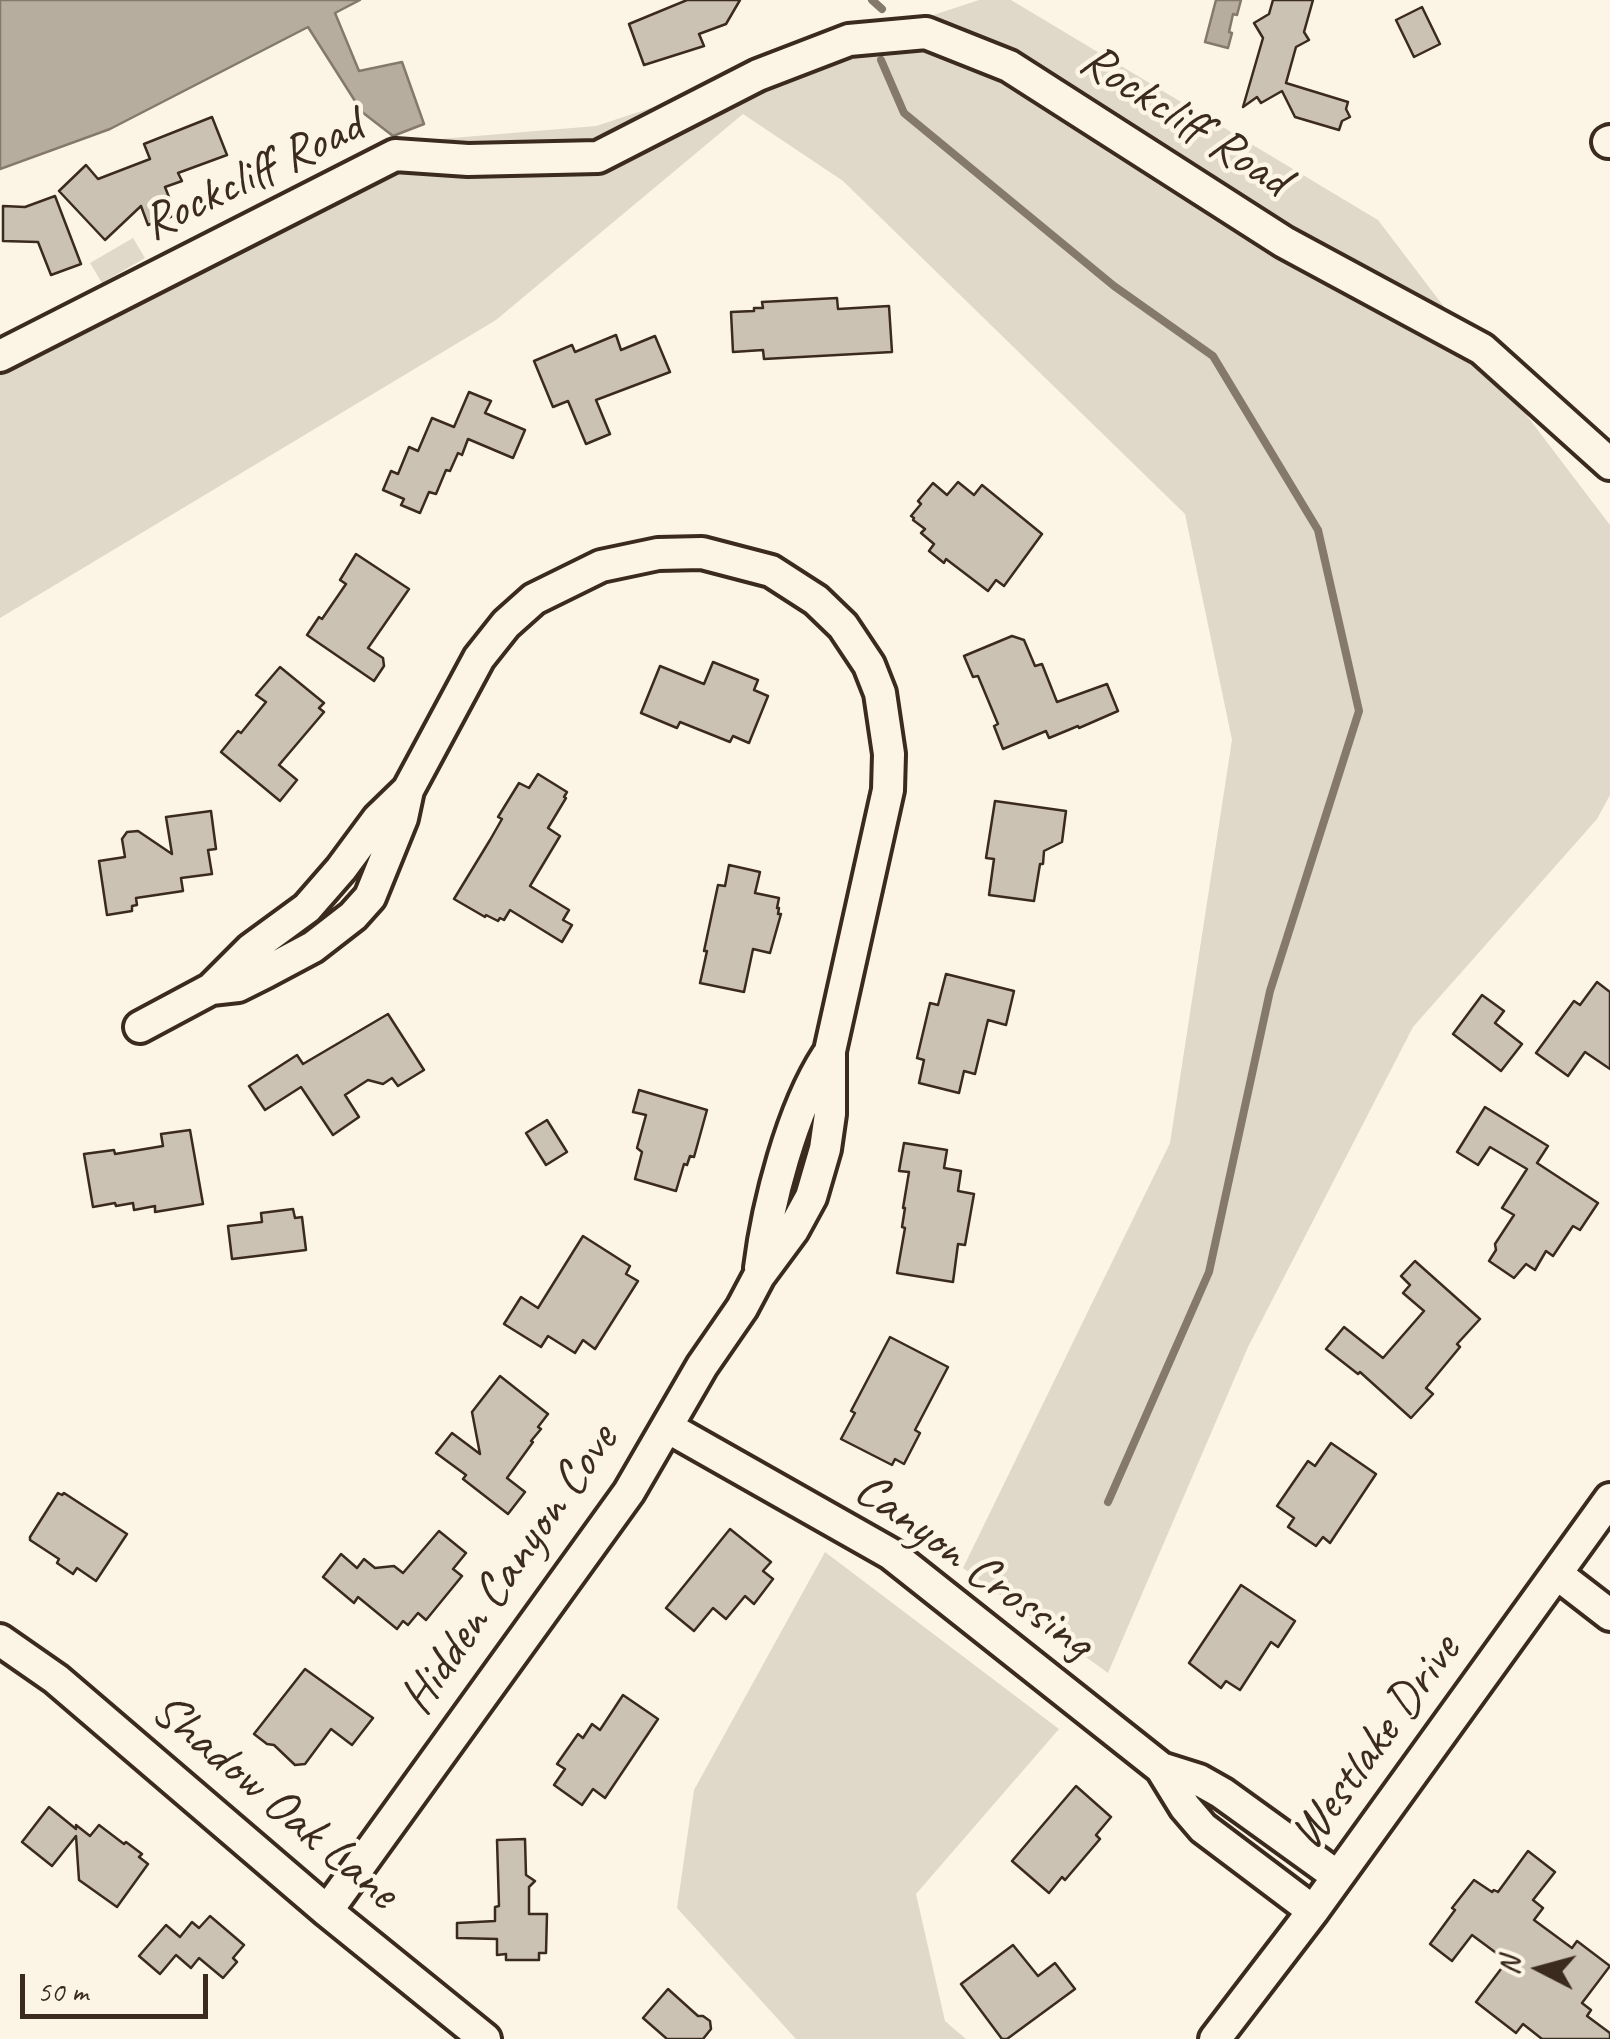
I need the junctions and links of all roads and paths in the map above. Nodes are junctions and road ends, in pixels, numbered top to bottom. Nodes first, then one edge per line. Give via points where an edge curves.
1 (0, 356) edge
2 (1610, 464) edge
3 (140, 1027) dead end
4 (667, 1427) junction
5 (1610, 1499) edge
6 (1557, 1574) junction
7 (1610, 1615) edge
8 (0, 1640) edge
9 (1161, 1768) junction
10 (1337, 1876) junction
11 (327, 1911) junction
12 (1313, 1911) junction
13 (485, 2039) edge
14 (1215, 2039) edge

1 - 2 street, Rockcliff Road via 394,155 598,157 758,76 849,40 926,33 1009,66 1284,242 1482,349
3 - 4 street, Hidden Canyon Cove via 210,988 307,908 408,790 478,658 534,598 600,566 702,553 771,571 816,600 843,626 880,693 888,790 830,1051 796,1119 759,1276
4 - 9 street, Canyon Crossing via 891,1554
4 - 11 street, Hidden Canyon Cove via 629,1492
5 - 6 street, Westlake Drive
6 - 7 street
6 - 10 street, Westlake Drive
8 - 11 street, Shadow Oak Lane via 56,1679
9 - 10 street, Canyon Crossing via 1222,1792
9 - 12 street, Canyon Crossing via 1202,1828
10 - 12 street, Westlake Drive
11 - 13 street, Shadow Oak Lane
12 - 14 street, Westlake Drive

